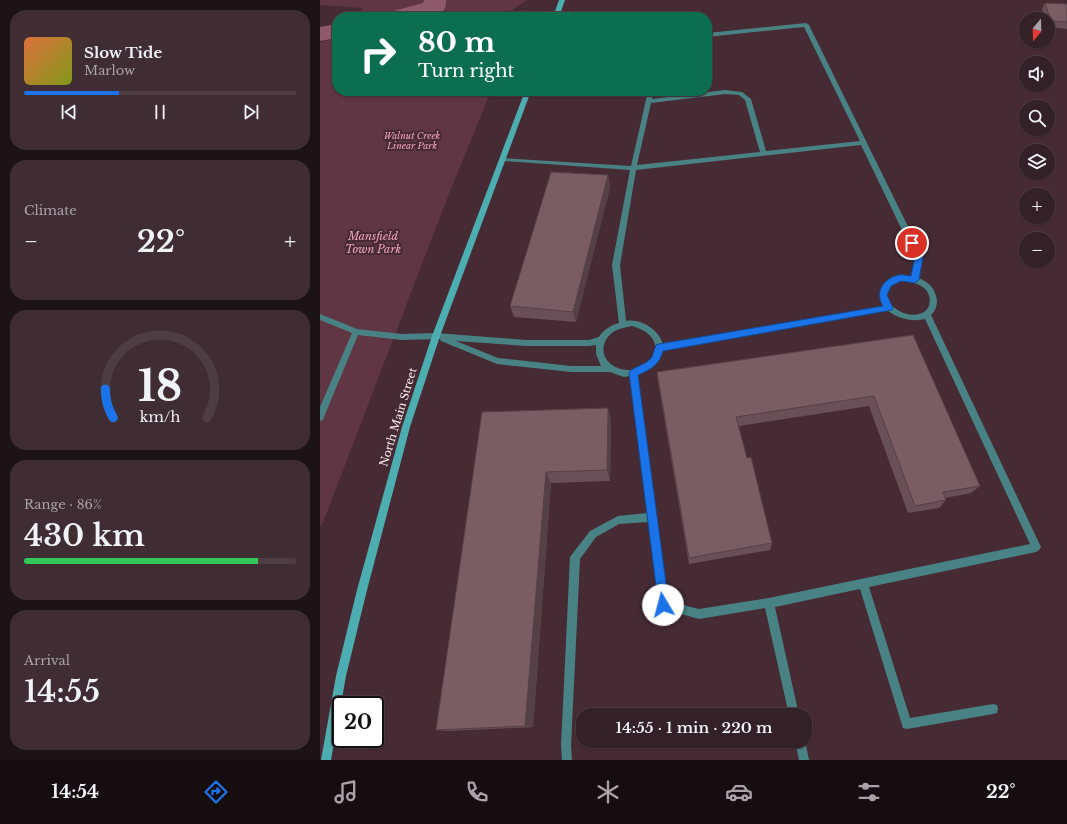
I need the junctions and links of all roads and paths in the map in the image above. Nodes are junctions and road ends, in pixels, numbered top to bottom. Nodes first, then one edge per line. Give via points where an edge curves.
1 (562, 0) edge
2 (558, 12) edge
3 (712, 34) edge
4 (712, 94) edge
5 (526, 96) edge
6 (650, 96) edge
7 (691, 96) edge
8 (649, 101) junction
9 (863, 143) junction
10 (764, 154) junction
11 (503, 159) junction
12 (634, 168) junction
13 (915, 280) junction
14 (889, 308) junction
15 (927, 315) junction
16 (321, 318) edge
17 (623, 324) junction
18 (356, 332) junction
19 (436, 336) junction
20 (601, 340) junction
21 (659, 348) junction
22 (611, 369) junction
23 (634, 373) junction
24 (320, 417) edge
25 (652, 517) junction
26 (863, 583) junction
27 (768, 602) junction
28 (792, 708) edge
29 (993, 709) dead end
30 (801, 748) edge
31 (326, 760) edge
32 (567, 760) edge
33 (804, 760) edge

1 - 2 main road
3 - 9 lane via 806,25
4 - 10 lane via 740,93 748,99
5 - 11 main road, North Main Street
6 - 8 lane
7 - 8 lane
8 - 12 lane
9 - 10 lane
9 - 13 lane via 919,257
10 - 12 lane
11 - 12 lane
11 - 19 main road, North Main Street
12 - 17 lane via 616,264
13 - 14 lane via 900,278 888,284 883,295
13 - 15 lane via 928,287 935,298 935,304
14 - 15 lane via 904,317
14 - 21 lane
15 - 26 lane via 1036,547
16 - 18 lane
17 - 20 lane via 613,327
17 - 21 lane via 632,323 650,329 656,336
18 - 19 lane via 402,337
18 - 24 lane
19 - 20 lane via 526,343 589,343
19 - 22 lane via 497,361 571,369
19 - 31 main road, North Main Street via 406,427 362,590 341,676
20 - 22 lane via 599,356
21 - 23 lane via 651,365
22 - 23 lane
23 - 25 lane
25 - 27 lane via 663,605 699,614
25 - 32 lane via 618,520 593,534 575,557
26 - 27 lane
26 - 29 lane via 907,724
27 - 28 lane
30 - 33 lane

